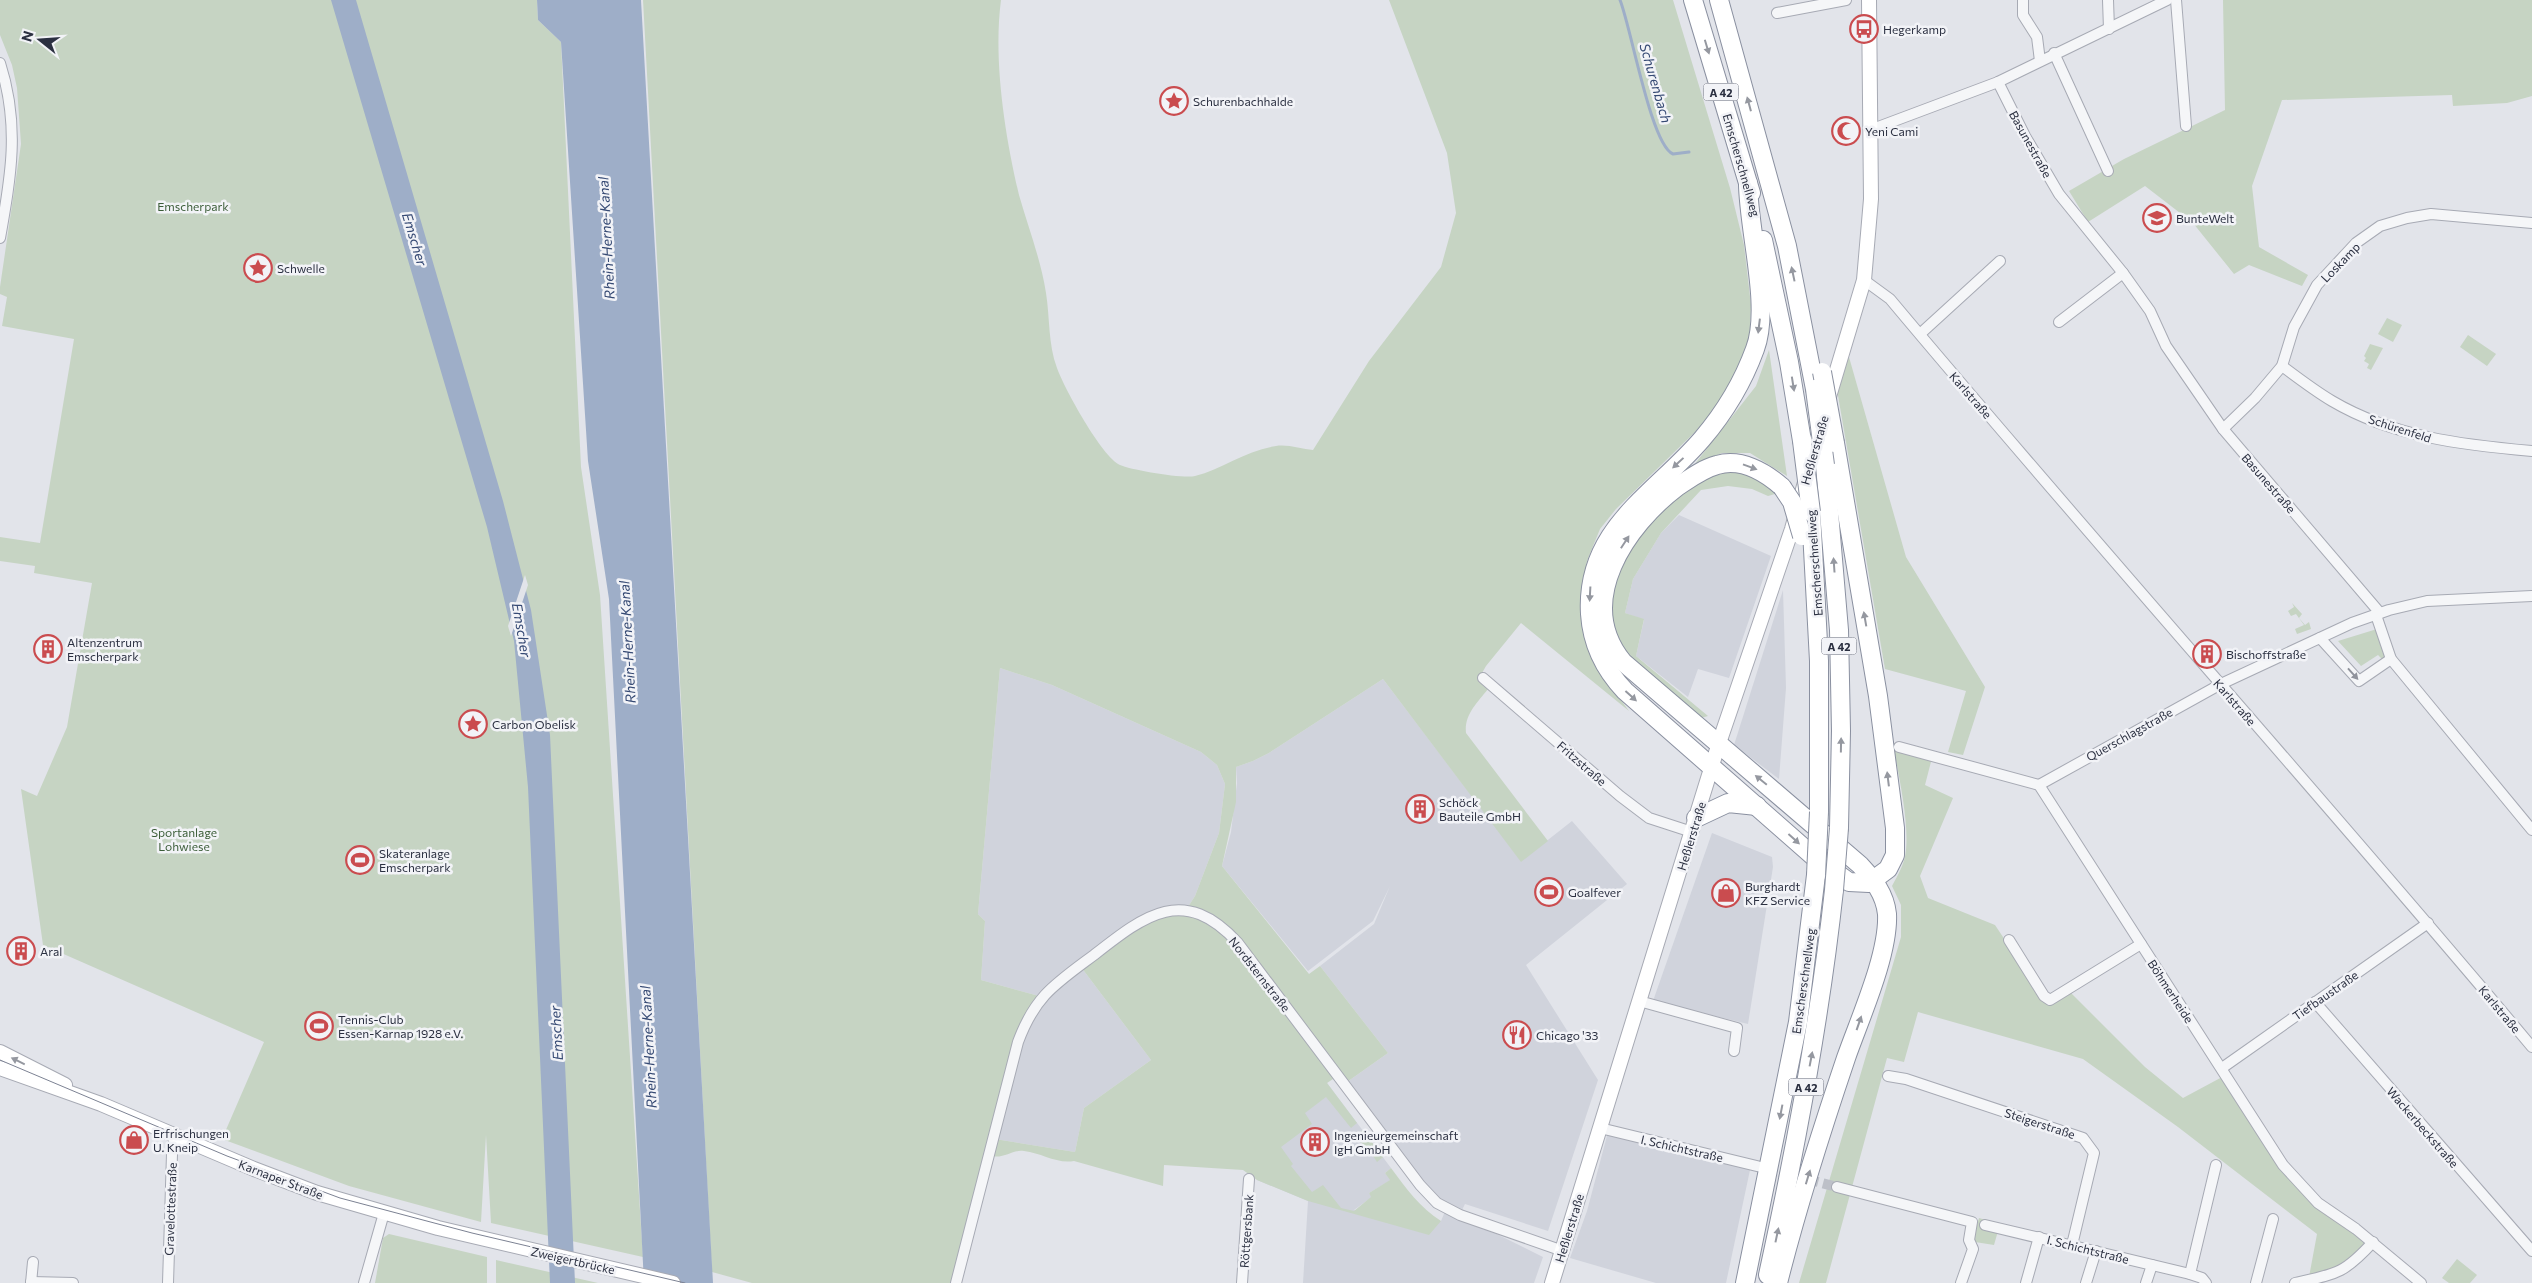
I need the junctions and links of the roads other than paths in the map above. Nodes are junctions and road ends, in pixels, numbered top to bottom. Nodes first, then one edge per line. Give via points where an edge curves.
1 (1693, 0) edge
2 (1719, 0) edge
3 (1846, 0) edge
4 (1869, 0) edge
5 (2023, 0) edge
6 (2108, 0) edge
7 (2167, 0) edge
8 (2176, 0) edge
9 (1776, 13) dead end
10 (2109, 29) junction
11 (2054, 53) junction
12 (2040, 61) junction
13 (0, 63) edge
14 (1998, 82) junction
15 (2186, 126) dead end
16 (1870, 130) junction
17 (2108, 171) dead end
18 (1748, 183) junction
19 (2532, 223) edge
20 (0, 238) edge
21 (2000, 261) dead end
22 (2123, 273) junction
23 (1864, 280) junction
24 (1803, 322) junction
25 (2060, 322) dead end
26 (1920, 334) junction
27 (2282, 366) junction
28 (2223, 429) junction
29 (2532, 451) edge
30 (2532, 596) edge
31 (2378, 614) junction
32 (2320, 638) junction
33 (2392, 658) junction
34 (1819, 661) junction
35 (1483, 678) dead end
36 (2221, 684) junction
37 (1718, 746) junction
38 (1899, 747) dead end
39 (1712, 768) junction
40 (2038, 785) junction
41 (1758, 806) junction
42 (1694, 825) junction
43 (2532, 830) edge
44 (1874, 880) junction
45 (2428, 923) junction
46 (2009, 940) dead end
47 (2141, 944) junction
48 (1639, 1001) junction
49 (2315, 1002) junction
50 (2532, 1047) edge
51 (1734, 1051) dead end
52 (0, 1052) edge
53 (0, 1068) edge
54 (2222, 1068) junction
55 (1888, 1076) dead end
56 (101, 1104) junction
57 (1600, 1128) junction
58 (175, 1136) junction
59 (2216, 1165) dead end
60 (1765, 1168) tunnel mouth
61 (1249, 1179) dead end
62 (1837, 1187) tunnel mouth
63 (384, 1213) junction
64 (2273, 1219) dead end
65 (1986, 1225) dead end
66 (438, 1228) joint
67 (2039, 1237) junction
68 (2373, 1242) junction
69 (2072, 1244) junction
70 (2096, 1250) junction
71 (1563, 1251) junction
72 (2532, 1251) edge
73 (33, 1262) dead end
74 (2152, 1265) junction
75 (2190, 1274) junction
76 (31, 1282) edge
77 (73, 1283) edge
78 (168, 1283) edge
79 (364, 1283) edge
80 (674, 1283) edge
81 (956, 1283) edge
82 (1242, 1283) edge
83 (1552, 1283) edge
84 (1745, 1283) edge
85 (1766, 1283) edge
86 (1778, 1283) edge
87 (1961, 1283) edge
88 (2026, 1283) edge
89 (2086, 1283) edge
90 (2146, 1283) edge
91 (2206, 1283) edge
92 (2256, 1283) edge
93 (2295, 1283) edge
94 (2421, 1283) edge

1 -> 18 highway, Emscherschnellweg / A 42
24 -> 2 highway, Emscherschnellweg / A 42 via 1787,246
3 - 9 street
4 - 16 main road, Heßlerstraße
5 - 12 street via 2023,16 2037,37
6 - 10 street
7 - 10 street
8 - 15 street
10 - 11 street
11 - 12 street
11 - 17 street
12 - 14 street
13 - 20 street via 8,88 13,130 11,174
14 - 16 street
14 - 22 street, Basunestraße via 2059,194
16 - 23 main road, Heßlerstraße via 1871,199
18 -> 34 highway, Emscherschnellweg / A 42, bridge via 1773,281 1802,441 1811,512
18 -> 39 highway via 1760,310 1756,346 1744,376 1724,410 1701,440 1645,493 1609,538 1592,574 1589,594 1595,643 1613,678
19 - 27 street, Loskamp via 2431,214 2380,226 2356,243 2317,285 2294,327
21 - 26 street
22 - 25 street
22 - 28 street, Basunestraße via 2150,311 2166,346
23 - 26 street, Karlstraße via 1890,299
23 - 37 main road, Heßlerstraße via 1792,529
44 -> 24 highway, bridge via 1888,868 1895,855 1878,696 1822,372
85 -> 24 highway, Emscherschnellweg / A 42, bridge via 1813,1047 1839,828 1839,630 1825,464
26 - 36 street, Karlstraße
27 - 28 street, Loskamp
27 - 29 street, Schürenfeld via 2332,402 2368,419 2462,445
28 - 31 street, Basunestraße
30 - 31 street via 2426,601
31 - 32 street
31 - 33 street, Basunestraße
32 -> 33 street via 2359,681
32 - 36 street
33 - 43 street, Basunestraße
37 -> 34 highway, bridge via 1616,654 1607,632 1603,609 1608,576 1632,530 1660,500 1718,464 1740,464 1770,476 1782,487 1792,502 1802,536 1811,652
34 -> 84 highway, Emscherschnellweg / A 42, bridge via 1816,875 1798,1022
35 - 42 street, Fritzstraße via 1649,818
36 - 40 street, Querschlagstraße
36 - 45 street, Karlstraße
37 - 39 main road, Heßlerstraße
44 -> 37 highway via 1787,801
38 - 40 street
39 - 41 highway
39 - 42 main road, Heßlerstraße
40 - 47 street, Böhmerheide
41 - 42 highway via 1728,803
41 -> 44 highway via 1813,856 1848,882 1861,884
42 - 48 main road, Heßlerstraße
86 -> 44 highway via 1830,1108 1886,942 1887,912
45 - 49 street, Tiefbaustraße
45 - 50 street, Karlstraße
46 - 47 street via 2044,996 2050,1000
47 - 54 street, Böhmerheide
48 - 51 street via 1737,1028
48 - 57 main road, Heßlerstraße
49 - 54 street, Tiefbaustraße
49 - 72 street, Wackerbeckstraße
56 -> 52 main road, Karnaper Straße
53 - 56 main road, Karnaper Straße
54 - 68 street, Böhmerheide via 2269,1145 2300,1185 2318,1203
55 - 69 street, Steigerstraße via 1906,1079 2083,1138 2094,1153
56 - 58 main road, Karnaper Straße
57 - 60 street, I. Schichtstraße
57 - 71 main road, Heßlerstraße
58 - 63 main road, Karnaper Straße via 308,1190
58 - 78 street, Gravelottestraße
59 - 75 street
61 - 82 street, Röttgersbank
62 - 87 street via 1972,1222 1969,1240 1973,1249
63 - 66 main road, Karnaper Straße
63 - 79 street
64 - 92 street
65 - 67 street, I. Schichtstraße
66 - 80 main road, Zweigertbrücke
67 - 69 street, I. Schichtstraße
67 - 88 street
68 - 93 street via 2339,1273
68 - 94 street, Böhmerheide
69 - 70 street, I. Schichtstraße
70 - 74 street, I. Schichtstraße
70 - 89 street
71 - 81 street, Nordsternstraße via 1460,1215 1437,1203 1420,1185 1238,943 1225,929 1200,913 1171,911 1159,912 1135,923 1047,991 1027,1018
71 - 83 main road, Heßlerstraße
73 - 76 street
74 - 75 street, I. Schichtstraße
74 - 90 street
75 - 91 street, I. Schichtstraße
76 - 77 street

